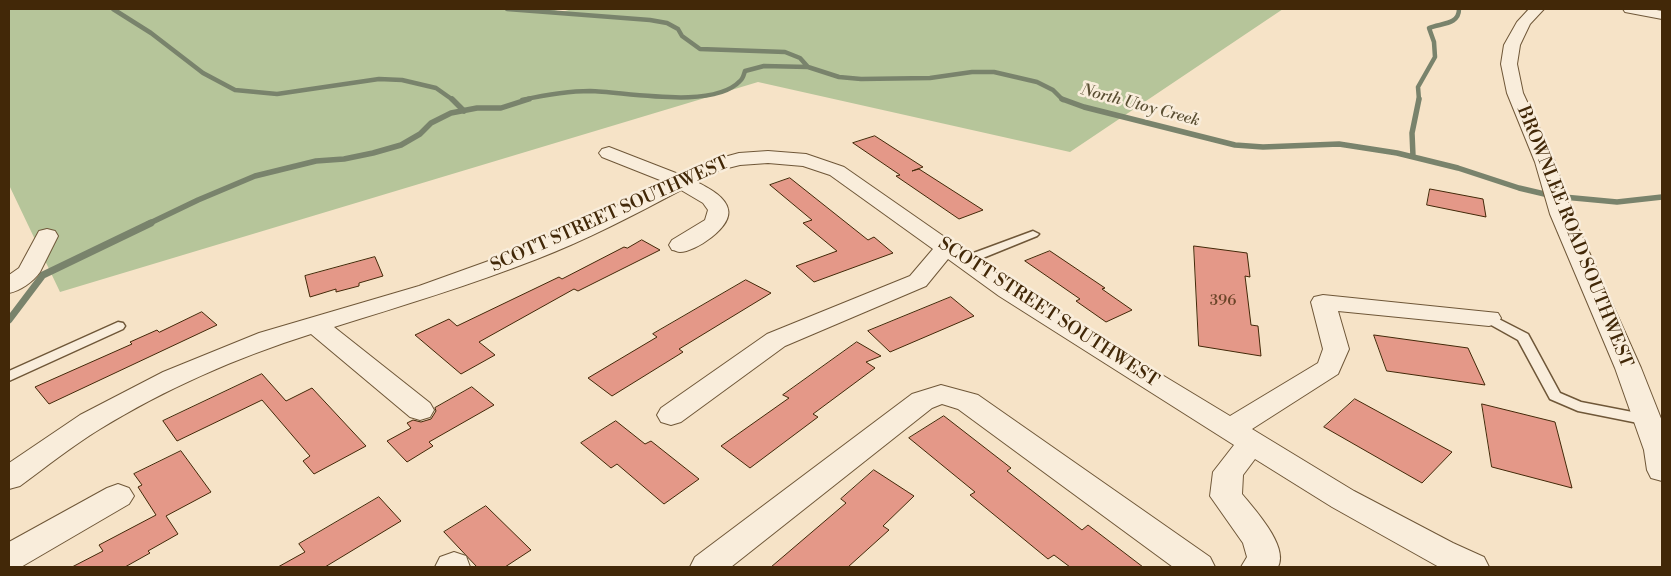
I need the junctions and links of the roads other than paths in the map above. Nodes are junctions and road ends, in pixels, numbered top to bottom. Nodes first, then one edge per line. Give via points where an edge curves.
1 (1537, 9) edge
2 (1630, 9) edge
3 (1662, 15) edge
4 (609, 153) dead end
5 (680, 183) junction
6 (1033, 234) dead end
7 (47, 236) dead end
8 (680, 245) dead end
9 (955, 254) junction
10 (9, 286) edge
11 (1489, 318) joint
12 (315, 325) junction
13 (118, 326) dead end
14 (9, 376) edge
15 (420, 410) dead end
16 (671, 415) dead end
17 (1648, 420) junction
18 (1241, 436) junction
19 (1662, 470) edge
20 (9, 478) edge
21 (118, 496) dead end
22 (9, 558) edge
23 (708, 567) edge
24 (1198, 567) edge
25 (1258, 567) edge
26 (1472, 567) edge

1 - 17 street, BROWNLEE ROAD SOUTHWEST via 1524,22 1512,45 1509,64 1515,94 1545,162 1561,214
2 - 3 street
4 - 5 street
5 - 8 street via 704,195 717,206 718,214 716,221 705,230
5 - 9 street, SCOTT STREET SOUTHWEST via 713,166 739,159 768,156 806,160 837,171
5 - 12 street, SCOTT STREET SOUTHWEST via 530,254 427,291
6 - 9 lane
7 - 10 street via 28,272
9 - 16 street via 918,281 776,340
9 - 18 street, SCOTT STREET SOUTHWEST via 1006,291
11 - 17 lane via 1523,337 1555,396 1578,406
11 - 18 street via 1323,302 1336,349 1329,368
12 - 15 street
12 - 20 street, SCOTT STREET SOUTHWEST via 268,339 173,378 90,422
13 - 14 lane
17 - 19 street, BROWNLEE ROAD SOUTHWEST via 1659,450
18 - 25 street via 1228,472 1226,496 1255,535 1264,554 1264,562
18 - 26 street, SCOTT STREET SOUTHWEST via 1343,499 1440,553
21 - 22 street
23 - 24 street via 922,401 941,394 968,402

